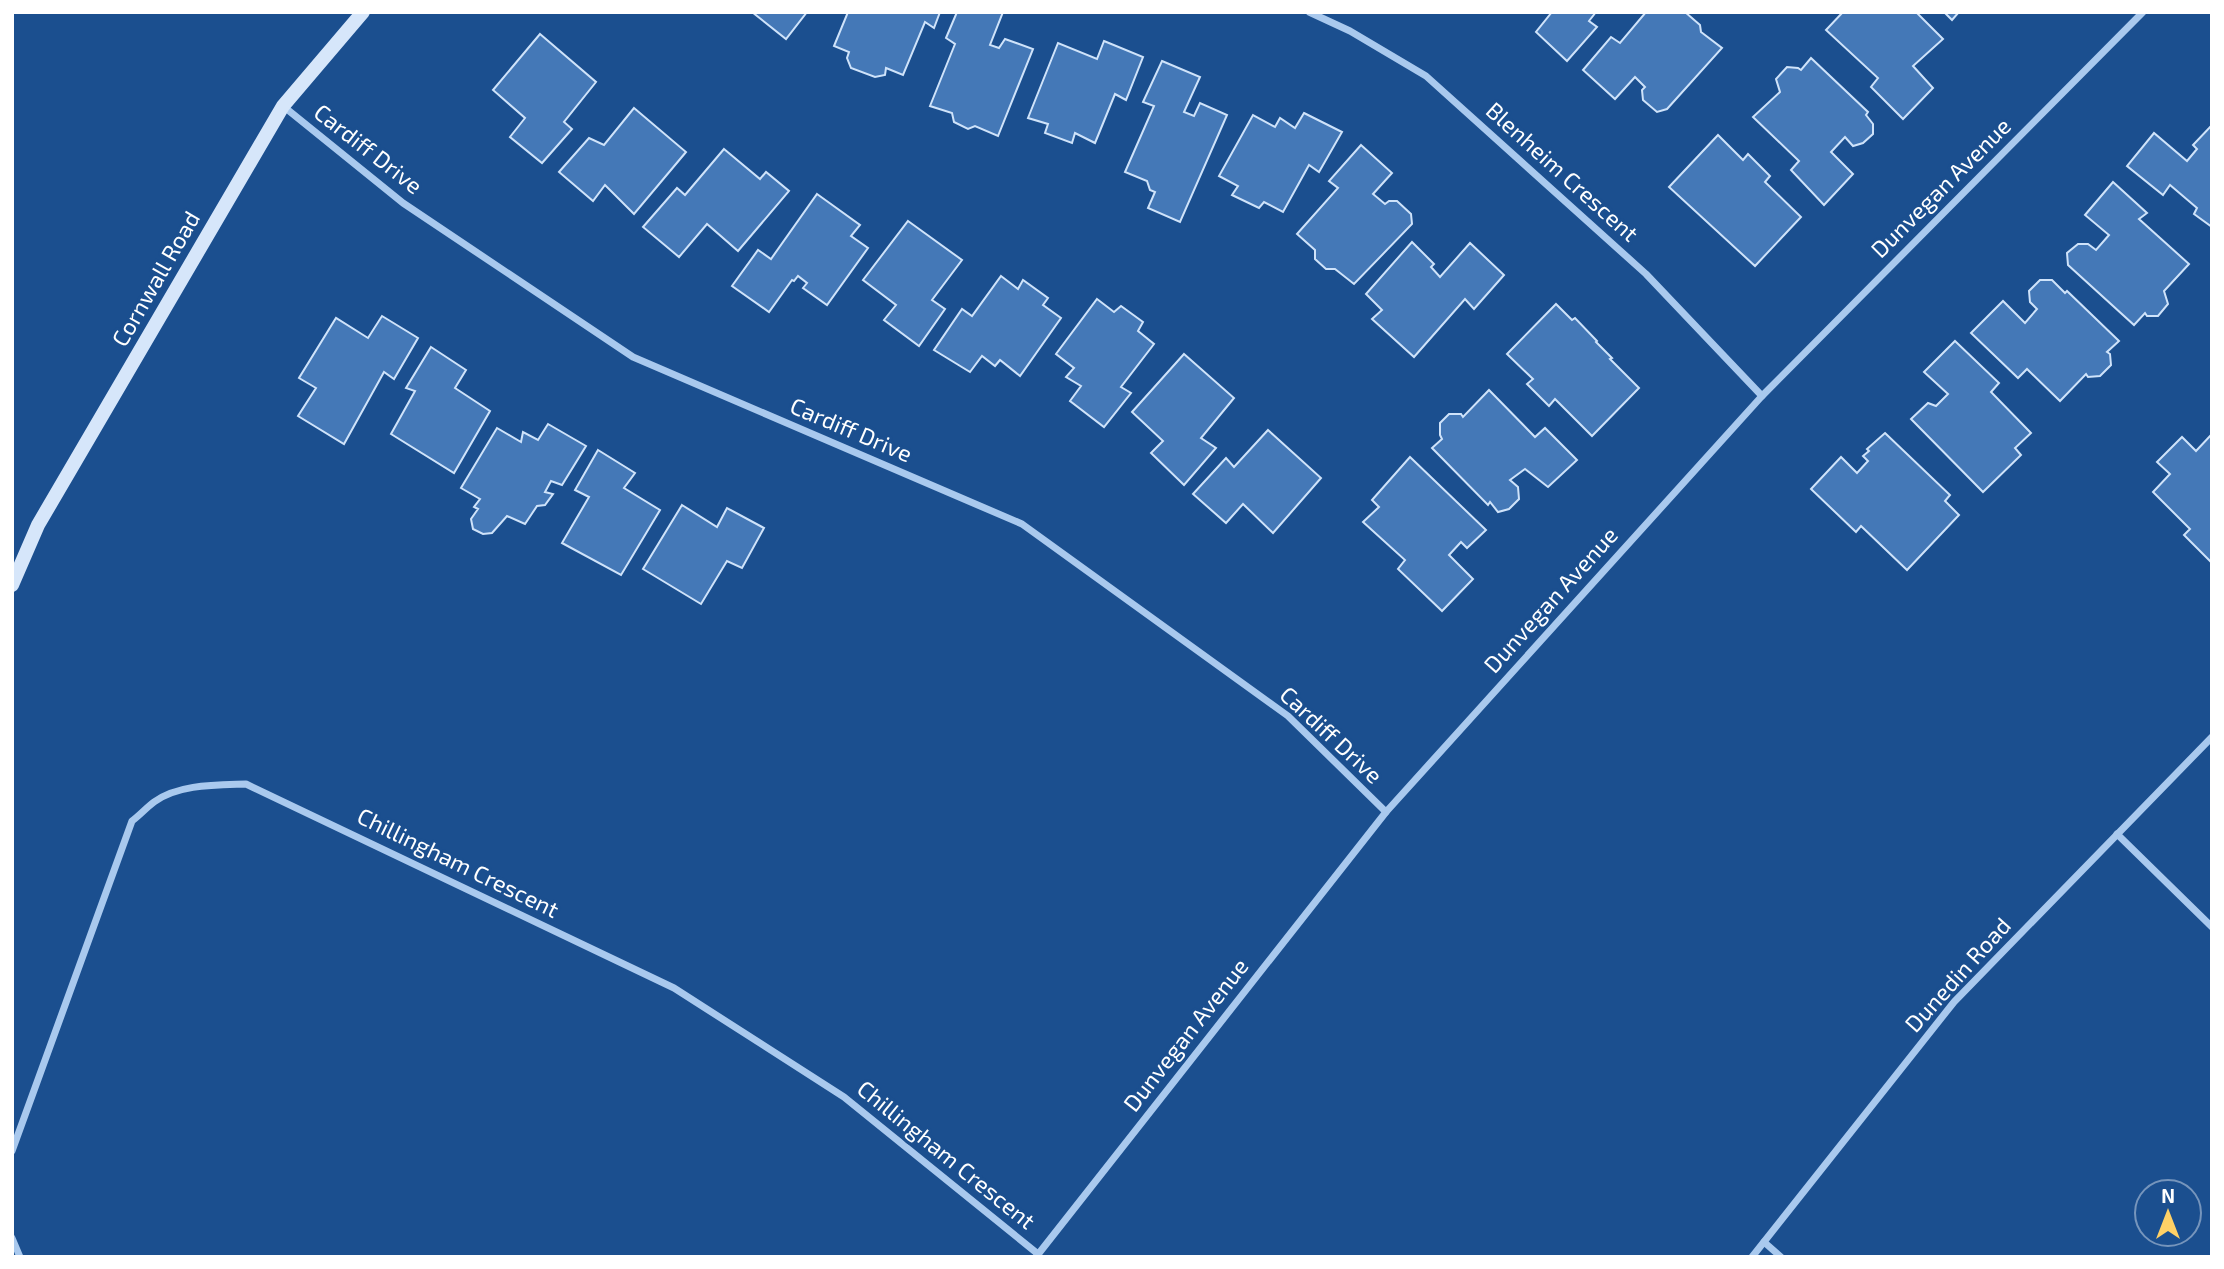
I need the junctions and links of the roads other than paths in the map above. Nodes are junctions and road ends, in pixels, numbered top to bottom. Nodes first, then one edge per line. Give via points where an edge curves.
1 (363, 12) edge
2 (1309, 12) edge
3 (2143, 12) edge
4 (283, 107) junction
5 (1762, 396) junction
6 (12, 585) edge
7 (2212, 737) edge
8 (1386, 812) junction
9 (2117, 834) junction
10 (2212, 927) edge
11 (12, 1151) edge
12 (12, 1238) edge
13 (1764, 1242) junction
14 (1037, 1255) edge
15 (20, 1257) edge
16 (1752, 1257) edge
17 (1781, 1257) edge

1 - 4 main road, Cornwall Road
2 - 5 street, Blenheim Crescent via 1426,76 1646,274
3 - 5 street, Dunvegan Avenue
4 - 6 main road, Cornwall Road via 38,525
4 - 8 street, Cardiff Drive via 403,203 633,357 1022,524 1288,716
5 - 8 street, Dunvegan Avenue
7 - 9 street, Dunedin Road
8 - 14 street, Dunvegan Avenue
9 - 10 street
9 - 13 street, Dunedin Road via 1954,1002
11 - 14 street, Chillingham Crescent via 132,821 155,801 182,790 246,784 674,988 844,1097
12 - 15 street
13 - 16 street, Dunedin Road
13 - 17 street

